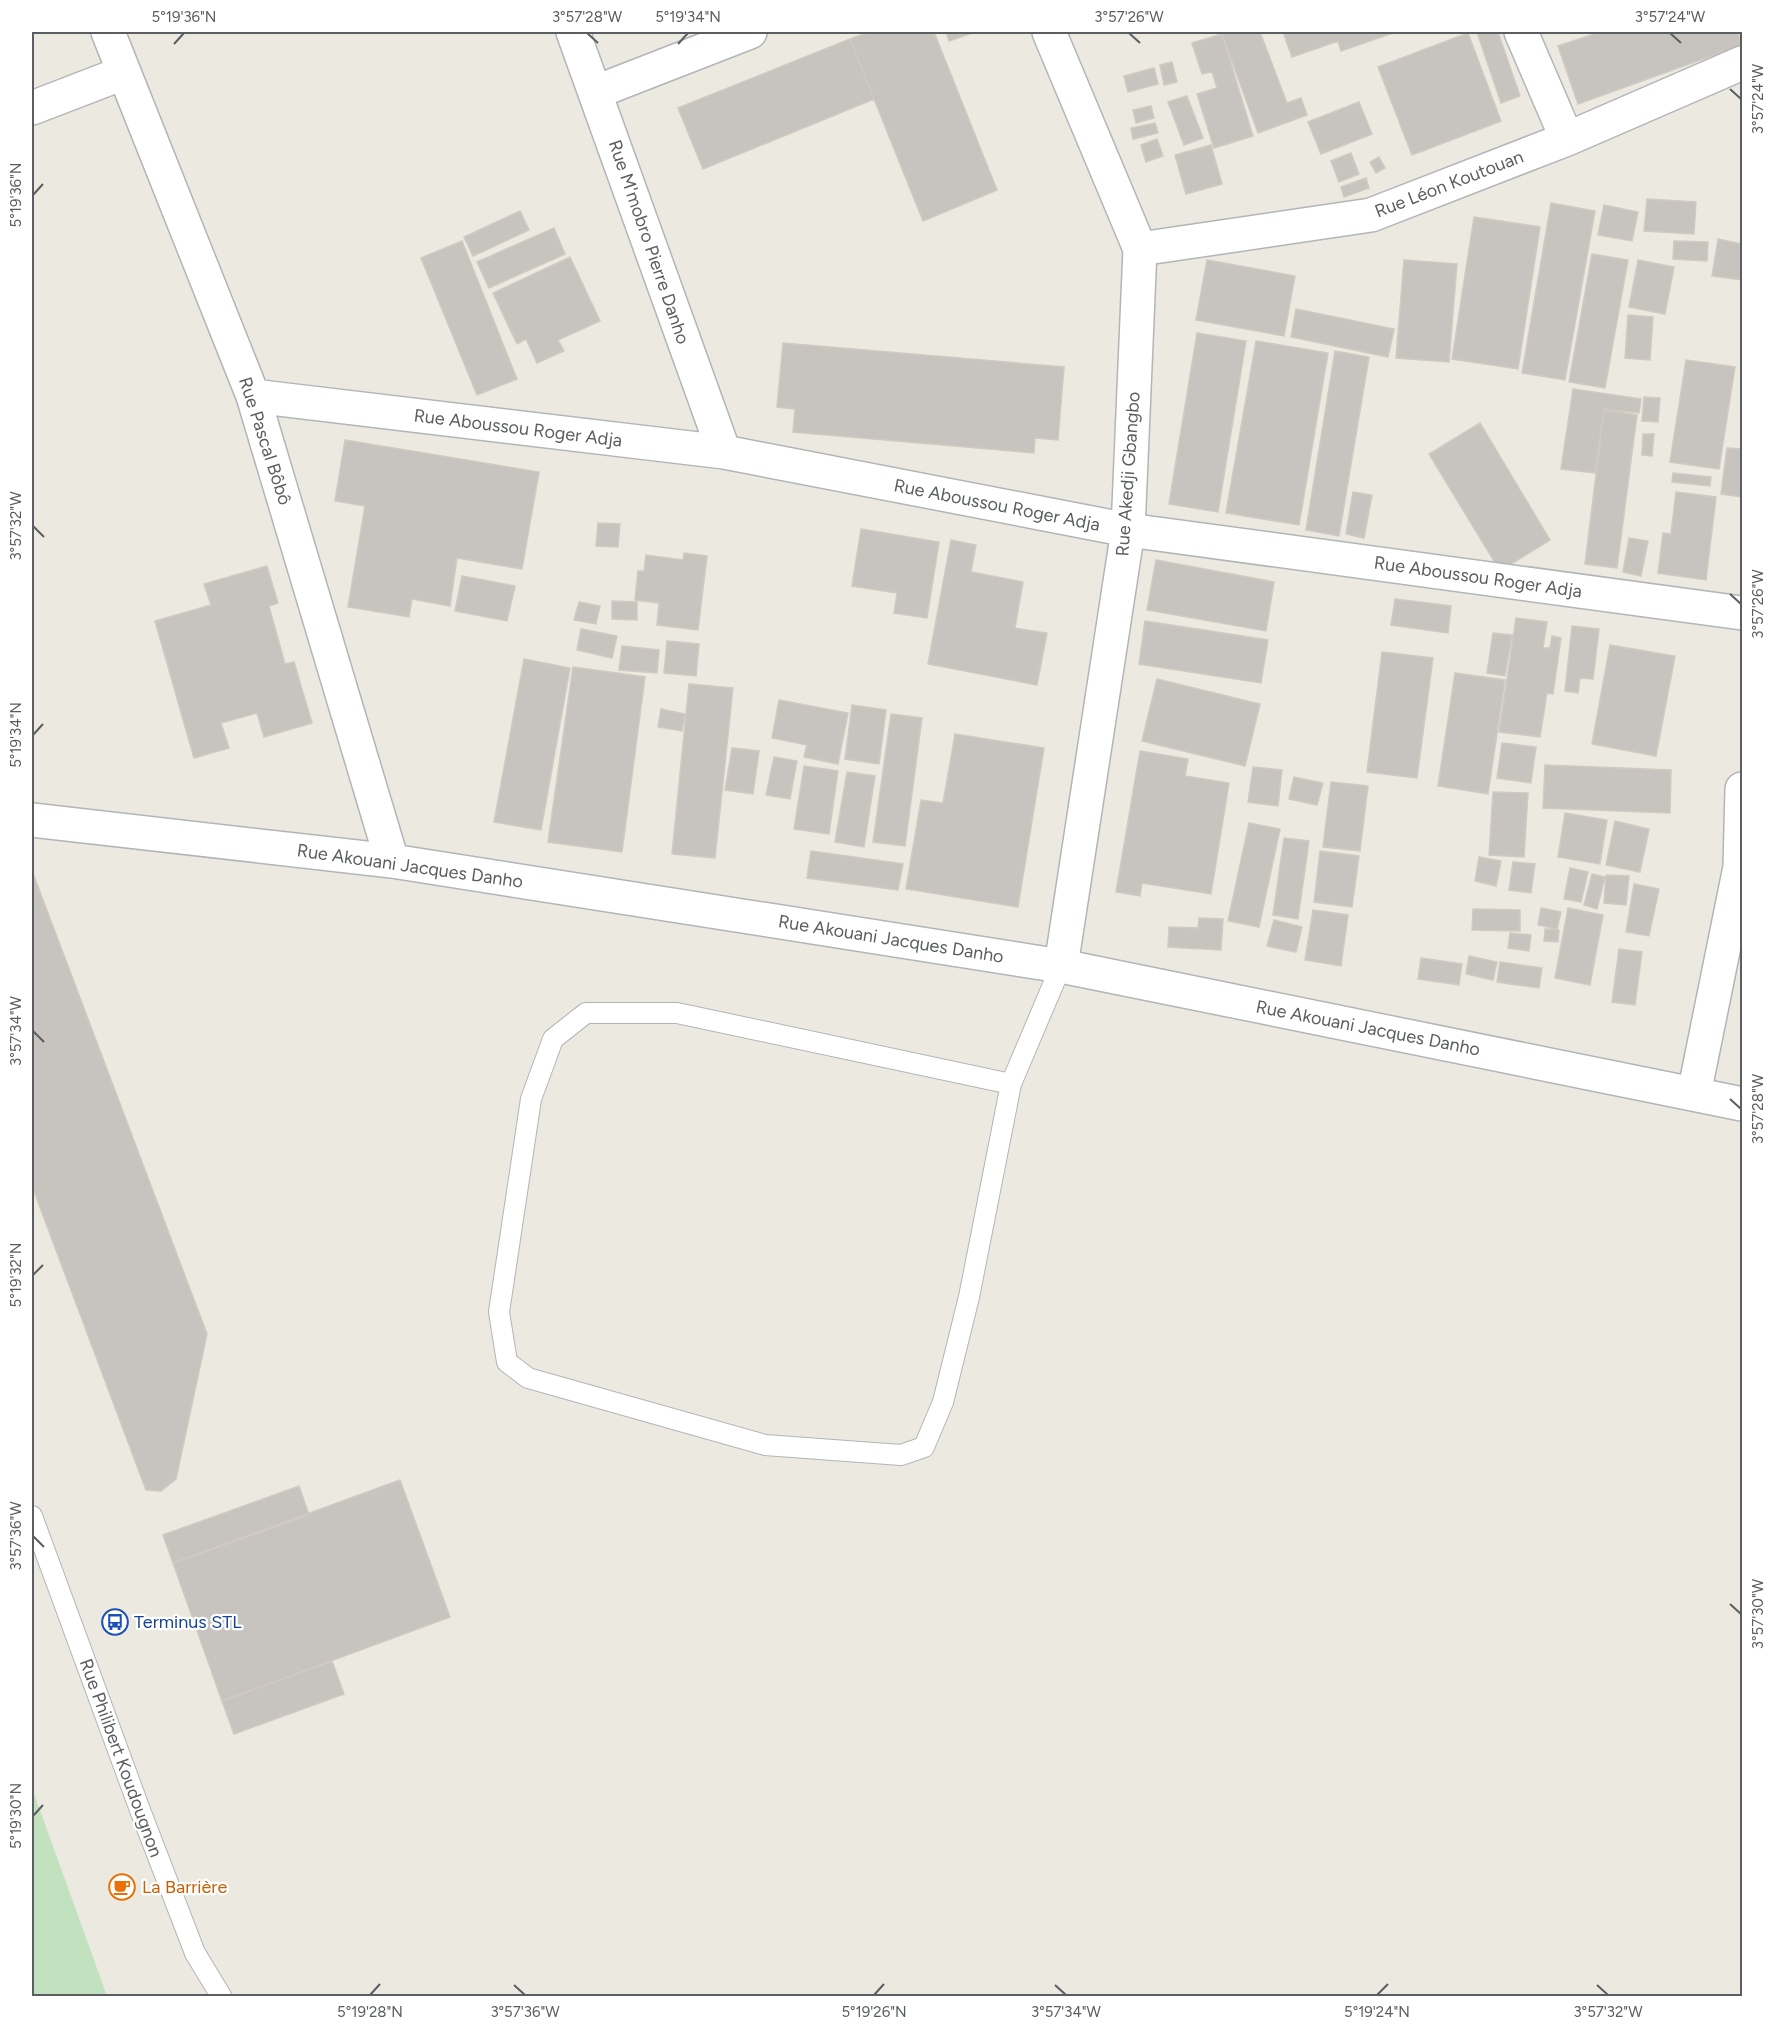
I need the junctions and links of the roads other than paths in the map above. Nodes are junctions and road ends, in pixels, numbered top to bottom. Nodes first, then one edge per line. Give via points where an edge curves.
1 (108, 32) edge
2 (573, 32) edge
3 (750, 32) edge
4 (1049, 32) edge
5 (1521, 32) edge
6 (1743, 63) edge
7 (123, 73) junction
8 (596, 92) junction
9 (32, 108) edge
10 (1567, 139) junction
11 (1140, 249) junction
12 (253, 396) junction
13 (724, 453) junction
14 (1128, 530) junction
15 (1743, 613) edge
16 (1743, 789) edge
17 (32, 820) edge
18 (392, 861) junction
19 (1741, 867) edge
20 (1061, 966) junction
21 (1011, 1084) junction
22 (1694, 1094) junction
23 (1743, 1104) edge
24 (32, 1516) edge
25 (221, 1996) edge

1 - 7 street, Rue Pascal Bôbô
2 - 8 street, Rue M'mobro Pierre Danho
3 - 8 street
4 - 11 street, Rue Akedji Gbangbo
5 - 10 street
6 - 10 street, Rue Léon Koutouan
7 - 9 street
7 - 12 street, Rue Pascal Bôbô
8 - 13 street, Rue M'mobro Pierre Danho
10 - 11 street, Rue Léon Koutouan via 1371,215
11 - 14 street, Rue Akedji Gbangbo
12 - 13 street, Rue Aboussou Roger Adja
12 - 18 street, Rue Pascal Bôbô
13 - 14 street, Rue Aboussou Roger Adja
14 - 15 street, Rue Aboussou Roger Adja
14 - 20 street, Rue Akedji Gbangbo
16 - 19 street
17 - 18 street, Rue Akouani Jacques Danho
18 - 20 street, Rue Akouani Jacques Danho
19 - 22 street
20 - 21 lane
20 - 22 street, Rue Akouani Jacques Danho
21 - 21 lane via 969,1297 943,1402 924,1447 901,1455 765,1445 528,1378 507,1362 499,1312 531,1099 553,1039 586,1013 676,1013
22 - 23 street, Rue Akouani Jacques Danho
24 - 25 lane, Rue Philibert Koudougnon via 195,1953

